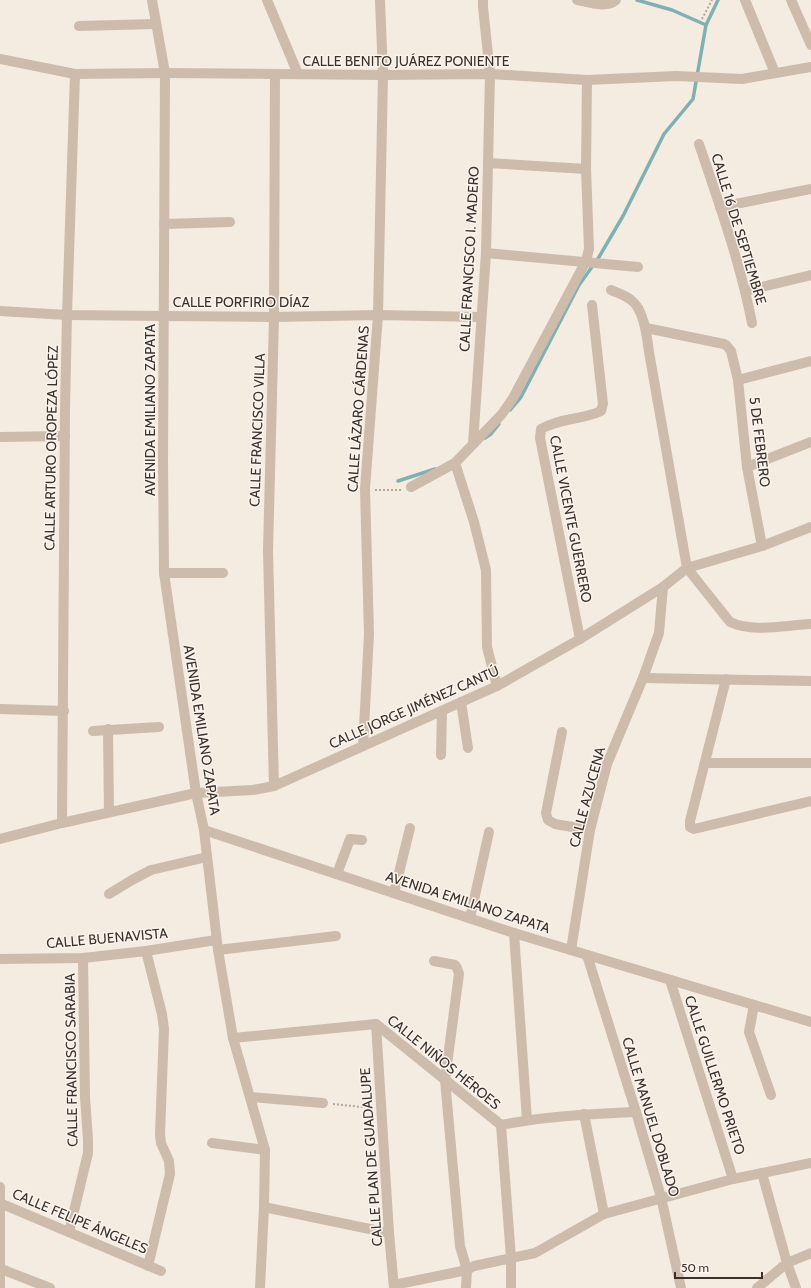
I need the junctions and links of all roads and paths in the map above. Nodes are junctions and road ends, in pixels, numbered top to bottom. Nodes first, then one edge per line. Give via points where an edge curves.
1 (152, 0) edge
2 (267, 0) edge
3 (577, 0) edge
4 (712, 0) edge
5 (745, 0) edge
6 (791, 0) edge
7 (380, 1) edge
8 (614, 2) edge
9 (483, 3) edge
10 (702, 19) dead end
11 (156, 24) junction
12 (78, 26) dead end
13 (811, 45) edge
14 (0, 59) edge
15 (811, 67) edge
16 (165, 72) junction
17 (775, 73) junction
18 (75, 74) junction
19 (275, 74) junction
20 (298, 74) junction
21 (490, 74) junction
22 (383, 75) junction
23 (587, 80) junction
24 (699, 144) dead end
25 (488, 163) junction
26 (586, 169) junction
27 (811, 189) edge
28 (720, 207) junction
29 (230, 222) dead end
30 (164, 224) junction
31 (486, 253) junction
32 (586, 261) junction
33 (638, 267) dead end
34 (811, 274) edge
35 (611, 290) dead end
36 (745, 291) junction
37 (592, 305) dead end
38 (0, 311) edge
39 (67, 315) junction
40 (378, 315) junction
41 (164, 316) junction
42 (274, 317) junction
43 (481, 317) junction
44 (752, 323) dead end
45 (646, 328) junction
46 (811, 360) edge
47 (738, 380) junction
48 (65, 436) junction
49 (0, 437) edge
50 (811, 442) edge
51 (473, 444) junction
52 (456, 464) junction
53 (747, 467) junction
54 (411, 487) joint
55 (365, 489) junction
56 (811, 527) edge
57 (762, 546) junction
58 (687, 568) junction
59 (164, 573) junction
60 (223, 573) dead end
61 (663, 587) junction
62 (811, 624) edge
63 (580, 639) junction
64 (643, 678) junction
65 (726, 679) junction
66 (811, 681) edge
67 (498, 686) junction
68 (461, 702) junction
69 (0, 709) edge
70 (64, 711) junction
71 (442, 711) junction
72 (159, 727) dead end
73 (93, 730) dead end
74 (108, 730) junction
75 (562, 732) dead end
76 (363, 746) junction
77 (468, 748) dead end
78 (441, 755) dead end
79 (811, 762) edge
80 (705, 763) junction
81 (274, 786) junction
82 (196, 793) junction
83 (811, 801) edge
84 (109, 812) junction
85 (62, 823) junction
86 (410, 828) dead end
87 (204, 830) junction
88 (590, 830) junction
89 (489, 832) dead end
90 (0, 839) edge
91 (362, 840) dead end
92 (207, 857) junction
93 (337, 874) junction
94 (394, 893) junction
95 (109, 894) dead end
96 (470, 918) junction
97 (514, 933) junction
98 (336, 936) dead end
99 (217, 945) junction
100 (571, 950) junction
101 (146, 951) junction
102 (587, 955) junction
103 (83, 958) junction
104 (0, 959) edge
105 (434, 962) dead end
106 (670, 980) junction
107 (754, 1005) junction
108 (811, 1022) edge
109 (376, 1024) junction
110 (234, 1038) junction
111 (445, 1080) junction
112 (771, 1095) dead end
113 (250, 1097) junction
114 (323, 1104) joint
115 (381, 1109) junction
116 (636, 1112) junction
117 (584, 1114) junction
118 (527, 1120) junction
119 (501, 1125) junction
120 (212, 1143) dead end
121 (265, 1150) junction
122 (811, 1163) edge
123 (762, 1173) junction
124 (733, 1179) junction
125 (0, 1187) edge
126 (661, 1197) junction
127 (0, 1203) edge
128 (264, 1208) junction
129 (604, 1214) junction
130 (69, 1232) junction
131 (389, 1233) junction
132 (811, 1253) edge
133 (511, 1258) junction
134 (787, 1263) junction
135 (148, 1266) junction
136 (0, 1268) edge
137 (467, 1270) junction
138 (161, 1271) dead end
139 (394, 1287) edge
140 (0, 1288) edge
141 (50, 1288) edge
142 (260, 1288) edge
143 (466, 1288) edge
144 (511, 1288) edge
145 (681, 1288) edge
146 (758, 1288) edge
147 (796, 1288) edge

1 - 11 street, AVENIDA EMILIANO ZAPATA
2 - 20 street
3 - 8 street via 605,5
4 - 10 path
5 - 17 street
6 - 13 street
7 - 22 street, CALLE LÁZARO CÁRDENAS
9 - 21 street, CALLE FRANCISCO I. MADERO
11 - 12 street
11 - 16 street, AVENIDA EMILIANO ZAPATA
14 - 18 street, CALLE BENITO JUÁREZ PONIENTE
15 - 17 street, CALLE BENITO JUÁREZ PONIENTE
16 - 18 street, CALLE BENITO JUÁREZ PONIENTE
16 - 19 street, CALLE BENITO JUÁREZ PONIENTE
16 - 30 street, AVENIDA EMILIANO ZAPATA
17 - 23 street, CALLE BENITO JUÁREZ PONIENTE via 742,80 676,76
18 - 39 street, CALLE ARTURO OROPEZA LÓPEZ
19 - 20 street, CALLE BENITO JUÁREZ PONIENTE
19 - 42 street, CALLE FRANCISCO VILLA
20 - 22 street, CALLE BENITO JUÁREZ PONIENTE
21 - 22 street, CALLE BENITO JUÁREZ PONIENTE
21 - 23 street, CALLE BENITO JUÁREZ PONIENTE
21 - 25 street, CALLE FRANCISCO I. MADERO
22 - 40 street, CALLE LÁZARO CÁRDENAS
23 - 26 street
24 - 28 street, CALLE 16 DE SEPTIEMBRE
25 - 26 street
25 - 31 street, CALLE FRANCISCO I. MADERO
26 - 32 street via 589,249
27 - 28 street
28 - 36 street, CALLE 16 DE SEPTIEMBRE
29 - 30 street
30 - 41 street, AVENIDA EMILIANO ZAPATA
31 - 32 street
31 - 43 street, CALLE FRANCISCO I. MADERO
32 - 33 street
32 - 51 street via 513,398 502,414
34 - 36 street
35 - 45 street via 634,303
36 - 44 street, CALLE 16 DE SEPTIEMBRE
37 - 63 street, CALLE VICENTE GUERRERO via 603,404 601,411 549,424 541,429 540,438
38 - 39 street, CALLE PORFIRIO DÍAZ
39 - 41 street, CALLE PORFIRIO DÍAZ
39 - 48 street, CALLE ARTURO OROPEZA LÓPEZ
40 - 42 street, CALLE PORFIRIO DÍAZ
40 - 43 street, CALLE PORFIRIO DÍAZ
40 - 55 street, CALLE LÁZARO CÁRDENAS
41 - 42 street, CALLE PORFIRIO DÍAZ
41 - 59 street, AVENIDA EMILIANO ZAPATA
42 - 81 street, CALLE FRANCISCO VILLA via 268,551
43 - 51 street, CALLE FRANCISCO I. MADERO
45 - 47 street, 5 DE FEBRERO via 724,344 733,355
45 - 58 street
46 - 47 street
47 - 53 street, 5 DE FEBRERO
48 - 49 street
48 - 70 street, CALLE ARTURO OROPEZA LÓPEZ
50 - 53 street
51 - 52 street
52 - 54 street
52 - 67 street via 486,570 487,647
53 - 57 street, 5 DE FEBRERO
54 - 55 path via 396,491
55 - 76 street, CALLE LÁZARO CÁRDENAS via 368,634
56 - 57 street, CALLE JORGE JIMÉNEZ CANTÚ
57 - 58 street, CALLE JORGE JIMÉNEZ CANTÚ
58 - 61 street, CALLE JORGE JIMÉNEZ CANTÚ
58 - 62 street via 730,622 740,627
59 - 60 street
59 - 82 street, AVENIDA EMILIANO ZAPATA
61 - 63 street, CALLE JORGE JIMÉNEZ CANTÚ
61 - 64 street, CALLE AZUCENA via 659,633
63 - 67 street, CALLE JORGE JIMÉNEZ CANTÚ
64 - 65 street
64 - 88 street, CALLE AZUCENA via 607,764
65 - 66 street
65 - 80 street
67 - 68 street, CALLE JORGE JIMÉNEZ CANTÚ
68 - 71 street, CALLE JORGE JIMÉNEZ CANTÚ
68 - 77 street
69 - 70 street
70 - 85 street, CALLE ARTURO OROPEZA LÓPEZ
71 - 76 street, CALLE JORGE JIMÉNEZ CANTÚ
71 - 78 street
72 - 74 street
73 - 74 street
74 - 84 street
75 - 88 street via 546,813 548,820 555,824
76 - 81 street, CALLE JORGE JIMÉNEZ CANTÚ
79 - 80 street
80 - 83 street via 690,821 690,827 694,829
81 - 82 street, CALLE JORGE JIMÉNEZ CANTÚ via 253,790
82 - 84 street, CALLE JORGE JIMÉNEZ CANTÚ
82 - 87 street, AVENIDA EMILIANO ZAPATA
84 - 85 street, CALLE JORGE JIMÉNEZ CANTÚ
85 - 90 street, CALLE JORGE JIMÉNEZ CANTÚ
86 - 94 street
87 - 92 street
87 - 93 street, AVENIDA EMILIANO ZAPATA
88 - 100 street, CALLE AZUCENA
89 - 96 street
91 - 93 street via 350,839
92 - 95 street via 151,870
92 - 99 street
93 - 94 street, AVENIDA EMILIANO ZAPATA
94 - 96 street, AVENIDA EMILIANO ZAPATA
96 - 97 street, AVENIDA EMILIANO ZAPATA
97 - 100 street, AVENIDA EMILIANO ZAPATA
97 - 118 street
98 - 99 street, CALLE BUENAVISTA
99 - 101 street, CALLE BUENAVISTA
99 - 110 street
100 - 102 street, AVENIDA EMILIANO ZAPATA
101 - 103 street, CALLE BUENAVISTA
101 - 135 street, CALLE FELIPE ÁNGELES via 164,1029 160,1134 169,1161 170,1174
102 - 106 street, AVENIDA EMILIANO ZAPATA
102 - 116 street, CALLE MANUEL DOBLADO
103 - 104 street, CALLE BUENAVISTA
103 - 130 street, CALLE FRANCISCO SARABIA via 88,1153
105 - 111 street via 455,965 459,974
106 - 107 street, AVENIDA EMILIANO ZAPATA
106 - 124 street, CALLE GUILLERMO PRIETO
107 - 108 street, AVENIDA EMILIANO ZAPATA
107 - 112 street via 749,1032
109 - 110 street, CALLE NIÑOS HÉROES
109 - 111 street, CALLE NIÑOS HÉROES
109 - 115 street, CALLE PLAN DE GUADALUPE
110 - 113 street
111 - 119 street, CALLE NIÑOS HÉROES
111 - 137 street via 460,1246
113 - 114 street
113 - 121 street
114 - 115 path
115 - 131 street, CALLE PLAN DE GUADALUPE
116 - 117 street, CALLE NIÑOS HÉROES
116 - 126 street, CALLE MANUEL DOBLADO
117 - 118 street, CALLE NIÑOS HÉROES
117 - 129 street
118 - 119 street, CALLE NIÑOS HÉROES
119 - 133 street
120 - 121 street
121 - 128 street
122 - 123 street
123 - 124 street
123 - 134 street
124 - 126 street
125 - 127 street
126 - 129 street
126 - 145 street, CALLE MANUEL DOBLADO
127 - 130 street, CALLE FELIPE ÁNGELES
127 - 136 street
128 - 131 street
128 - 142 street
129 - 133 street via 535,1253
130 - 135 street, CALLE FELIPE ÁNGELES
131 - 139 street, CALLE PLAN DE GUADALUPE
132 - 134 street
133 - 137 street via 474,1266
133 - 144 street
134 - 146 street
134 - 147 street
135 - 138 street, CALLE FELIPE ÁNGELES
136 - 140 street
136 - 141 street
137 - 139 street
137 - 143 street

